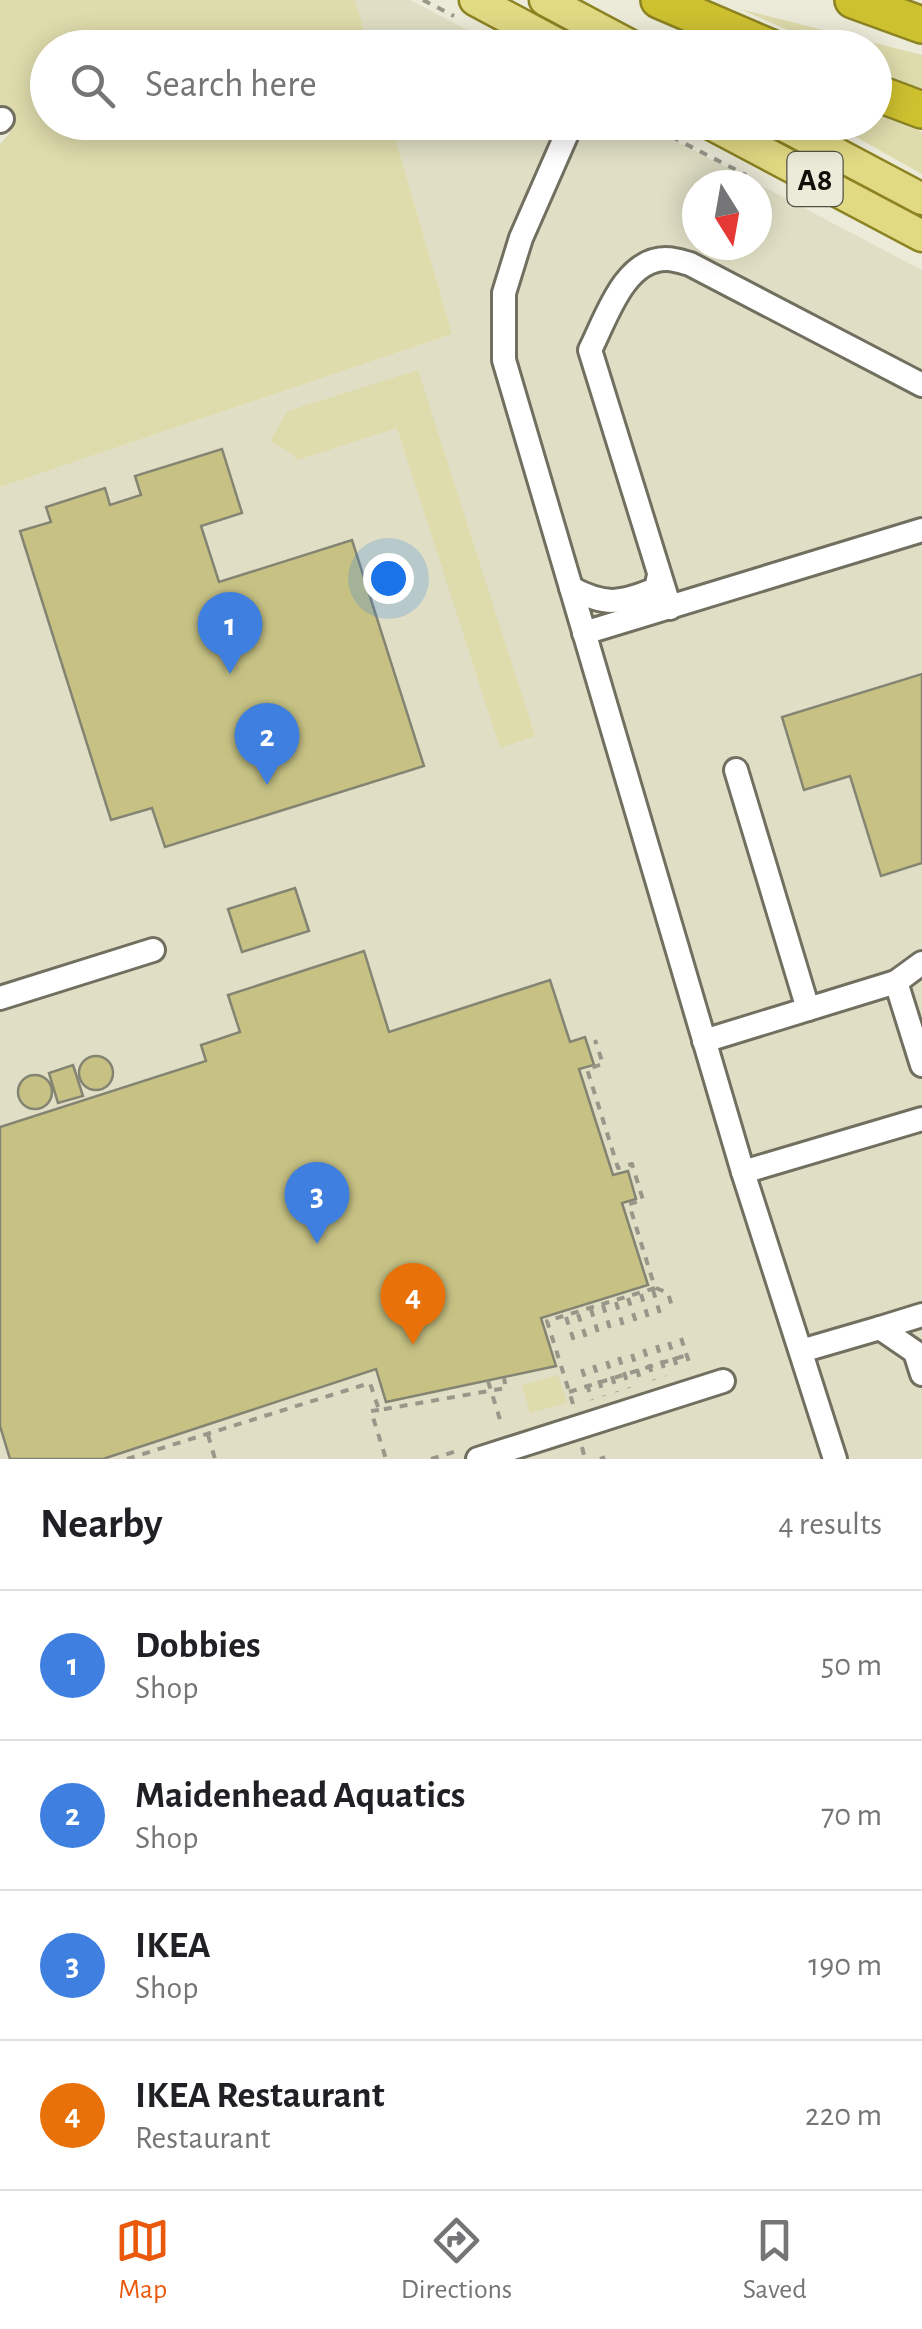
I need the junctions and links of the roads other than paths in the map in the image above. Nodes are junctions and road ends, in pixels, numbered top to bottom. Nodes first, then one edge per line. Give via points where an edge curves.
1 (475, 0) edge
2 (545, 0) edge
3 (659, 0) edge
4 (853, 0) edge
5 (922, 25) edge
6 (531, 30) edge
7 (601, 30) edge
8 (729, 30) edge
9 (892, 99) edge
10 (922, 110) edge
11 (564, 140) edge
12 (741, 140) edge
13 (812, 140) edge
14 (922, 198) edge
15 (922, 236) edge
16 (922, 385) edge
17 (922, 530) edge
18 (659, 575) junction
19 (571, 588) junction
20 (670, 608) junction
21 (584, 634) junction
22 (736, 770) dead end
23 (154, 950) dead end
24 (922, 964) edge
25 (896, 982) junction
26 (0, 998) edge
27 (808, 1008) junction
28 (704, 1041) junction
29 (922, 1065) edge
30 (922, 1119) edge
31 (744, 1172) junction
32 (922, 1316) edge
33 (880, 1328) junction
34 (800, 1351) junction
35 (922, 1374) edge
36 (723, 1381) dead end
37 (478, 1459) edge
38 (835, 1459) edge

1 - 6 main road
2 - 7 main road
3 - 8 highway
4 - 5 highway
9 - 10 highway
11 - 19 street via 504,292 504,360
12 - 15 main road, A8
13 - 14 main road, A8
16 - 18 street via 690,264 666,258 642,264 625,282 590,350
17 - 20 street
18 - 19 street via 656,589 607,603
18 - 20 street
19 - 21 street
20 - 21 street
21 - 28 street
22 - 27 street
23 - 26 street
24 - 25 street
25 - 27 street
25 - 29 street
27 - 28 street
28 - 31 street
30 - 31 street
31 - 34 street
32 - 33 street
33 - 34 street
33 - 35 street via 915,1352
34 - 38 street
36 - 37 street

